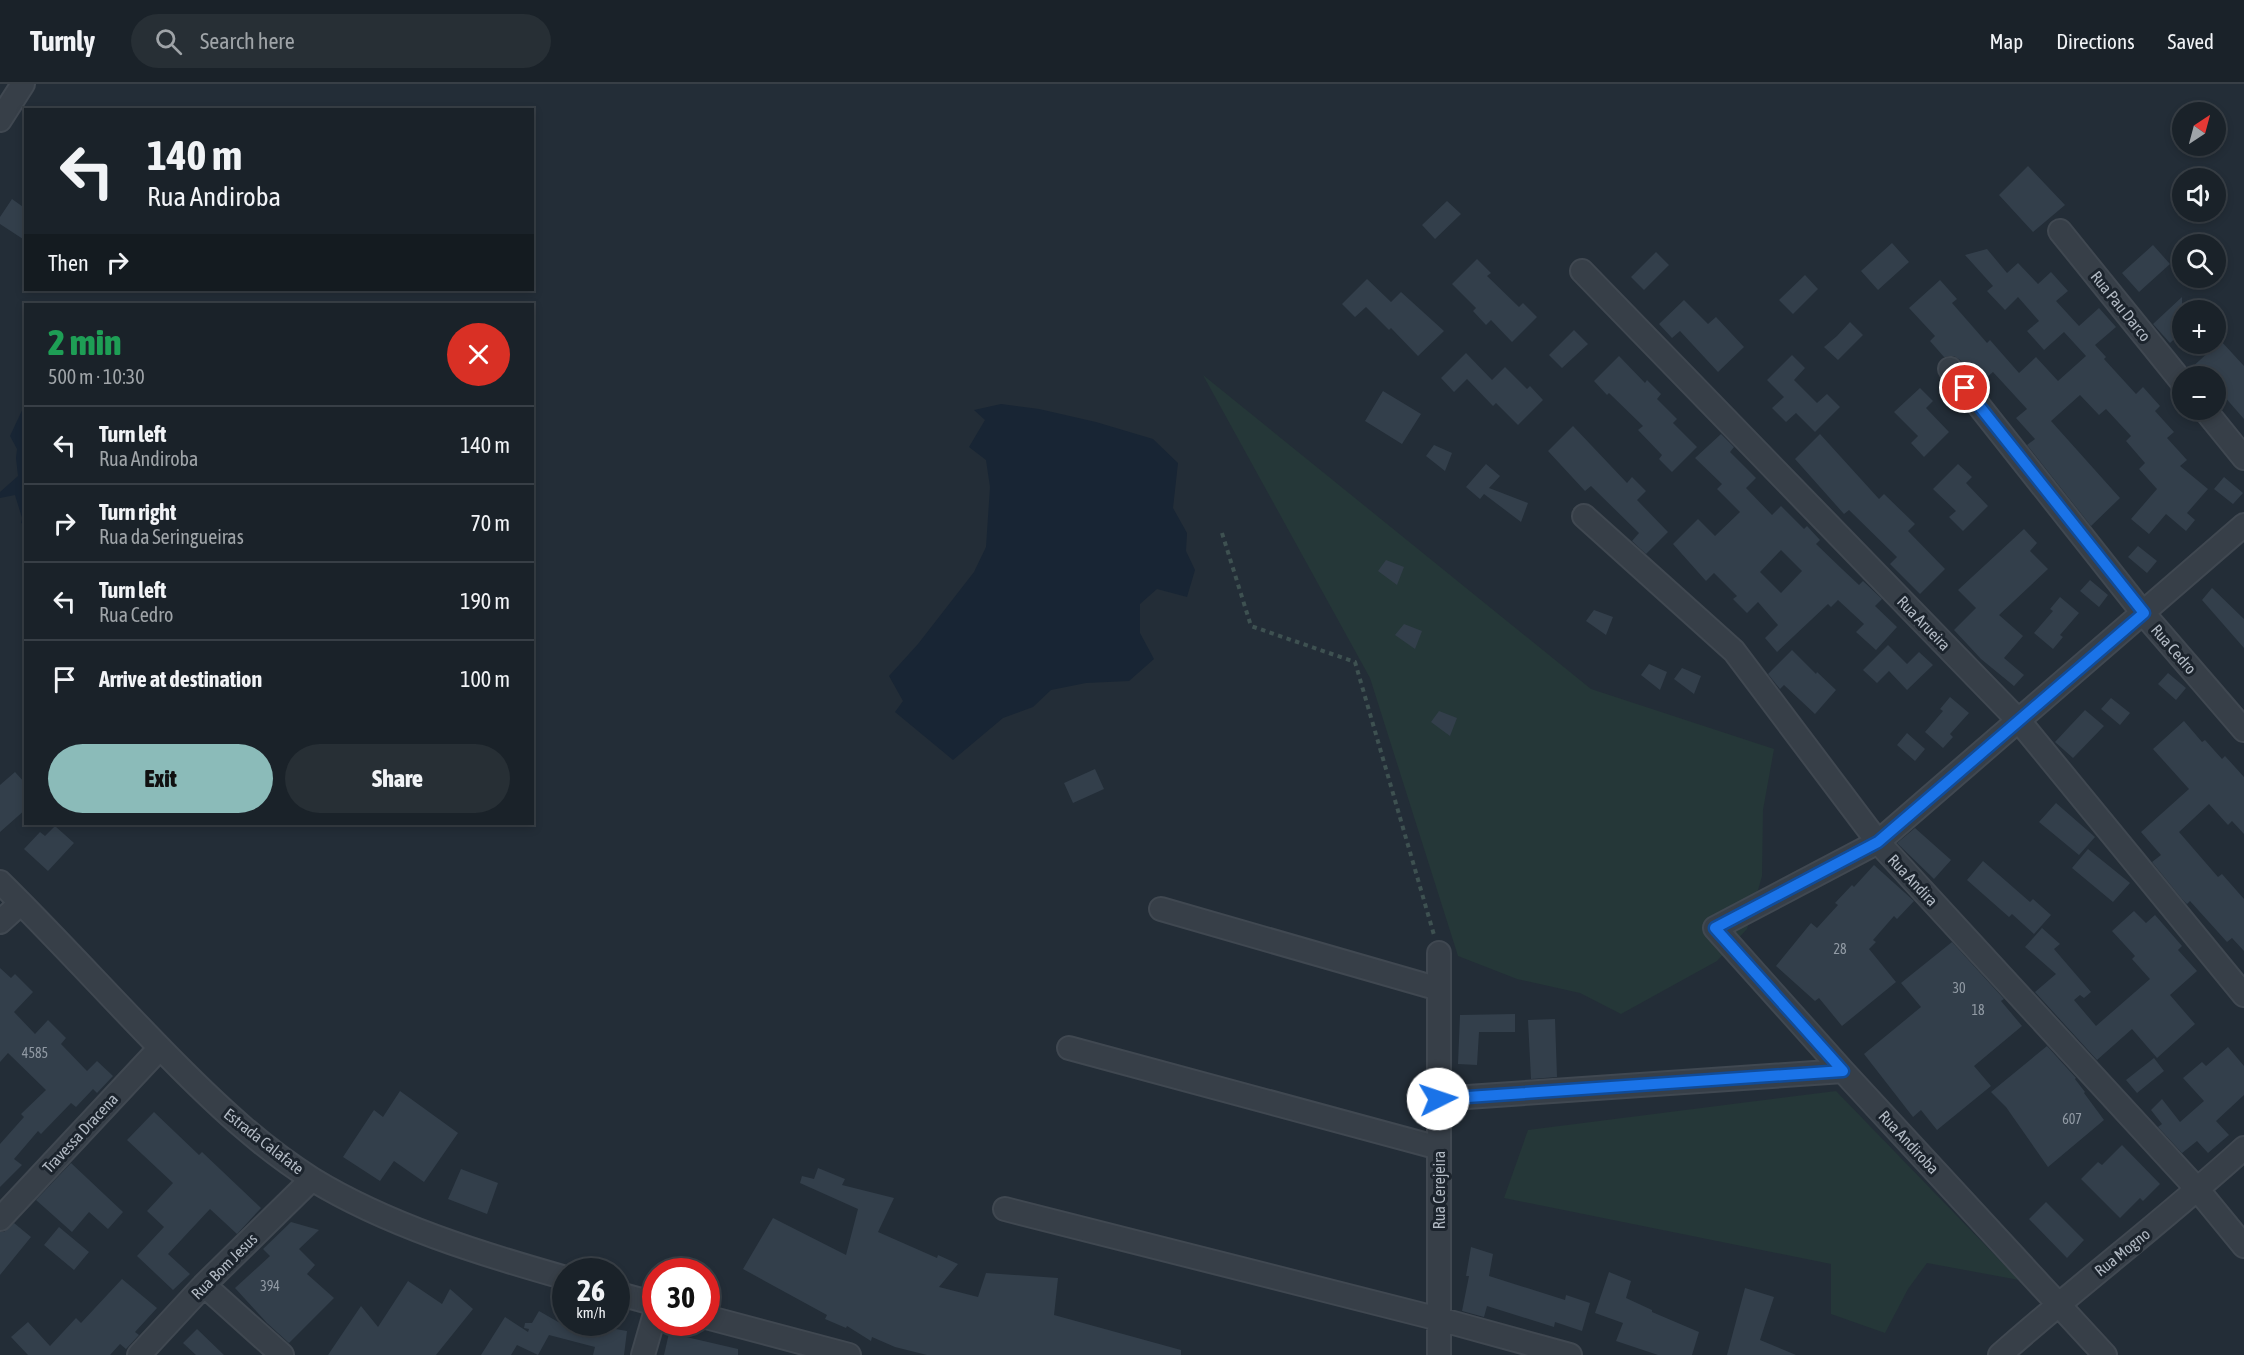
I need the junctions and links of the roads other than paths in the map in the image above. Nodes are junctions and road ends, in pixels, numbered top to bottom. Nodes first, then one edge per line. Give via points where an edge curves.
1 (23, 84) edge
2 (0, 120) edge
3 (2061, 231) dead end
4 (1582, 271) dead end
5 (1950, 369) dead end
6 (2172, 370) edge
7 (2213, 420) edge
8 (2244, 458) edge
9 (1584, 516) dead end
10 (2244, 525) edge
11 (2144, 613) junction
12 (2019, 721) junction
13 (2244, 730) edge
14 (1878, 842) junction
15 (0, 882) edge
16 (21, 903) junction
17 (1161, 909) dead end
18 (0, 922) edge
19 (1439, 953) road end
20 (1439, 989) junction
21 (2244, 995) edge
22 (160, 1048) junction
23 (1069, 1048) dead end
24 (1843, 1071) junction
25 (1438, 1099) junction
26 (1439, 1148) junction
27 (2244, 1148) edge
28 (312, 1179) junction
29 (2198, 1190) junction
30 (1005, 1209) dead end
31 (0, 1219) edge
32 (2244, 1246) edge
33 (552, 1274) edge
34 (204, 1285) junction
35 (2058, 1304) junction
36 (1439, 1319) junction
37 (720, 1321) edge
38 (648, 1336) edge
39 (138, 1355) edge
40 (282, 1355) edge
41 (643, 1355) edge
42 (849, 1355) edge
43 (1439, 1355) edge
44 (1569, 1355) edge
45 (2000, 1355) edge
46 (2105, 1355) edge

1 - 2 street
3 - 6 street, Rua Pau Darco
4 - 12 street, Rua Arueira
5 - 11 street, Rua Cedro
7 - 8 street
9 - 14 street, Rua Andira via 1734,651
10 - 11 street
11 - 12 street
11 - 13 street, Rua Cedro
12 - 14 street
12 - 21 street, Rua Arueira
14 - 24 street, Rua Andiroba via 1715,928
14 - 29 street, Rua Andira
15 - 16 street, Estrada Calafate
16 - 18 street
16 - 22 street, Estrada Calafate
17 - 20 street
19 - 20 street, Rua Cerejeira
20 - 25 street, Rua Cerejeira
22 - 28 street, Estrada Calafate via 234,1121
22 - 31 street, Travessa Dracena
23 - 26 street
24 - 25 street
24 - 35 street, Rua Andiroba
25 - 26 street, Rua Cerejeira
26 - 36 street, Rua Cerejeira
27 - 29 street, Rua Mogno
28 - 33 street, Estrada Calafate via 379,1213 452,1243
28 - 34 street, Rua Bom Jesus
29 - 32 street, Rua Andira
29 - 35 street, Rua Mogno
30 - 36 street
34 - 39 street, Rua Bom Jesus
34 - 40 street
35 - 45 street, Rua Mogno
35 - 46 street, Rua Andiroba
36 - 43 street, Rua Cerejeira
36 - 44 street
37 - 42 street
38 - 41 street

